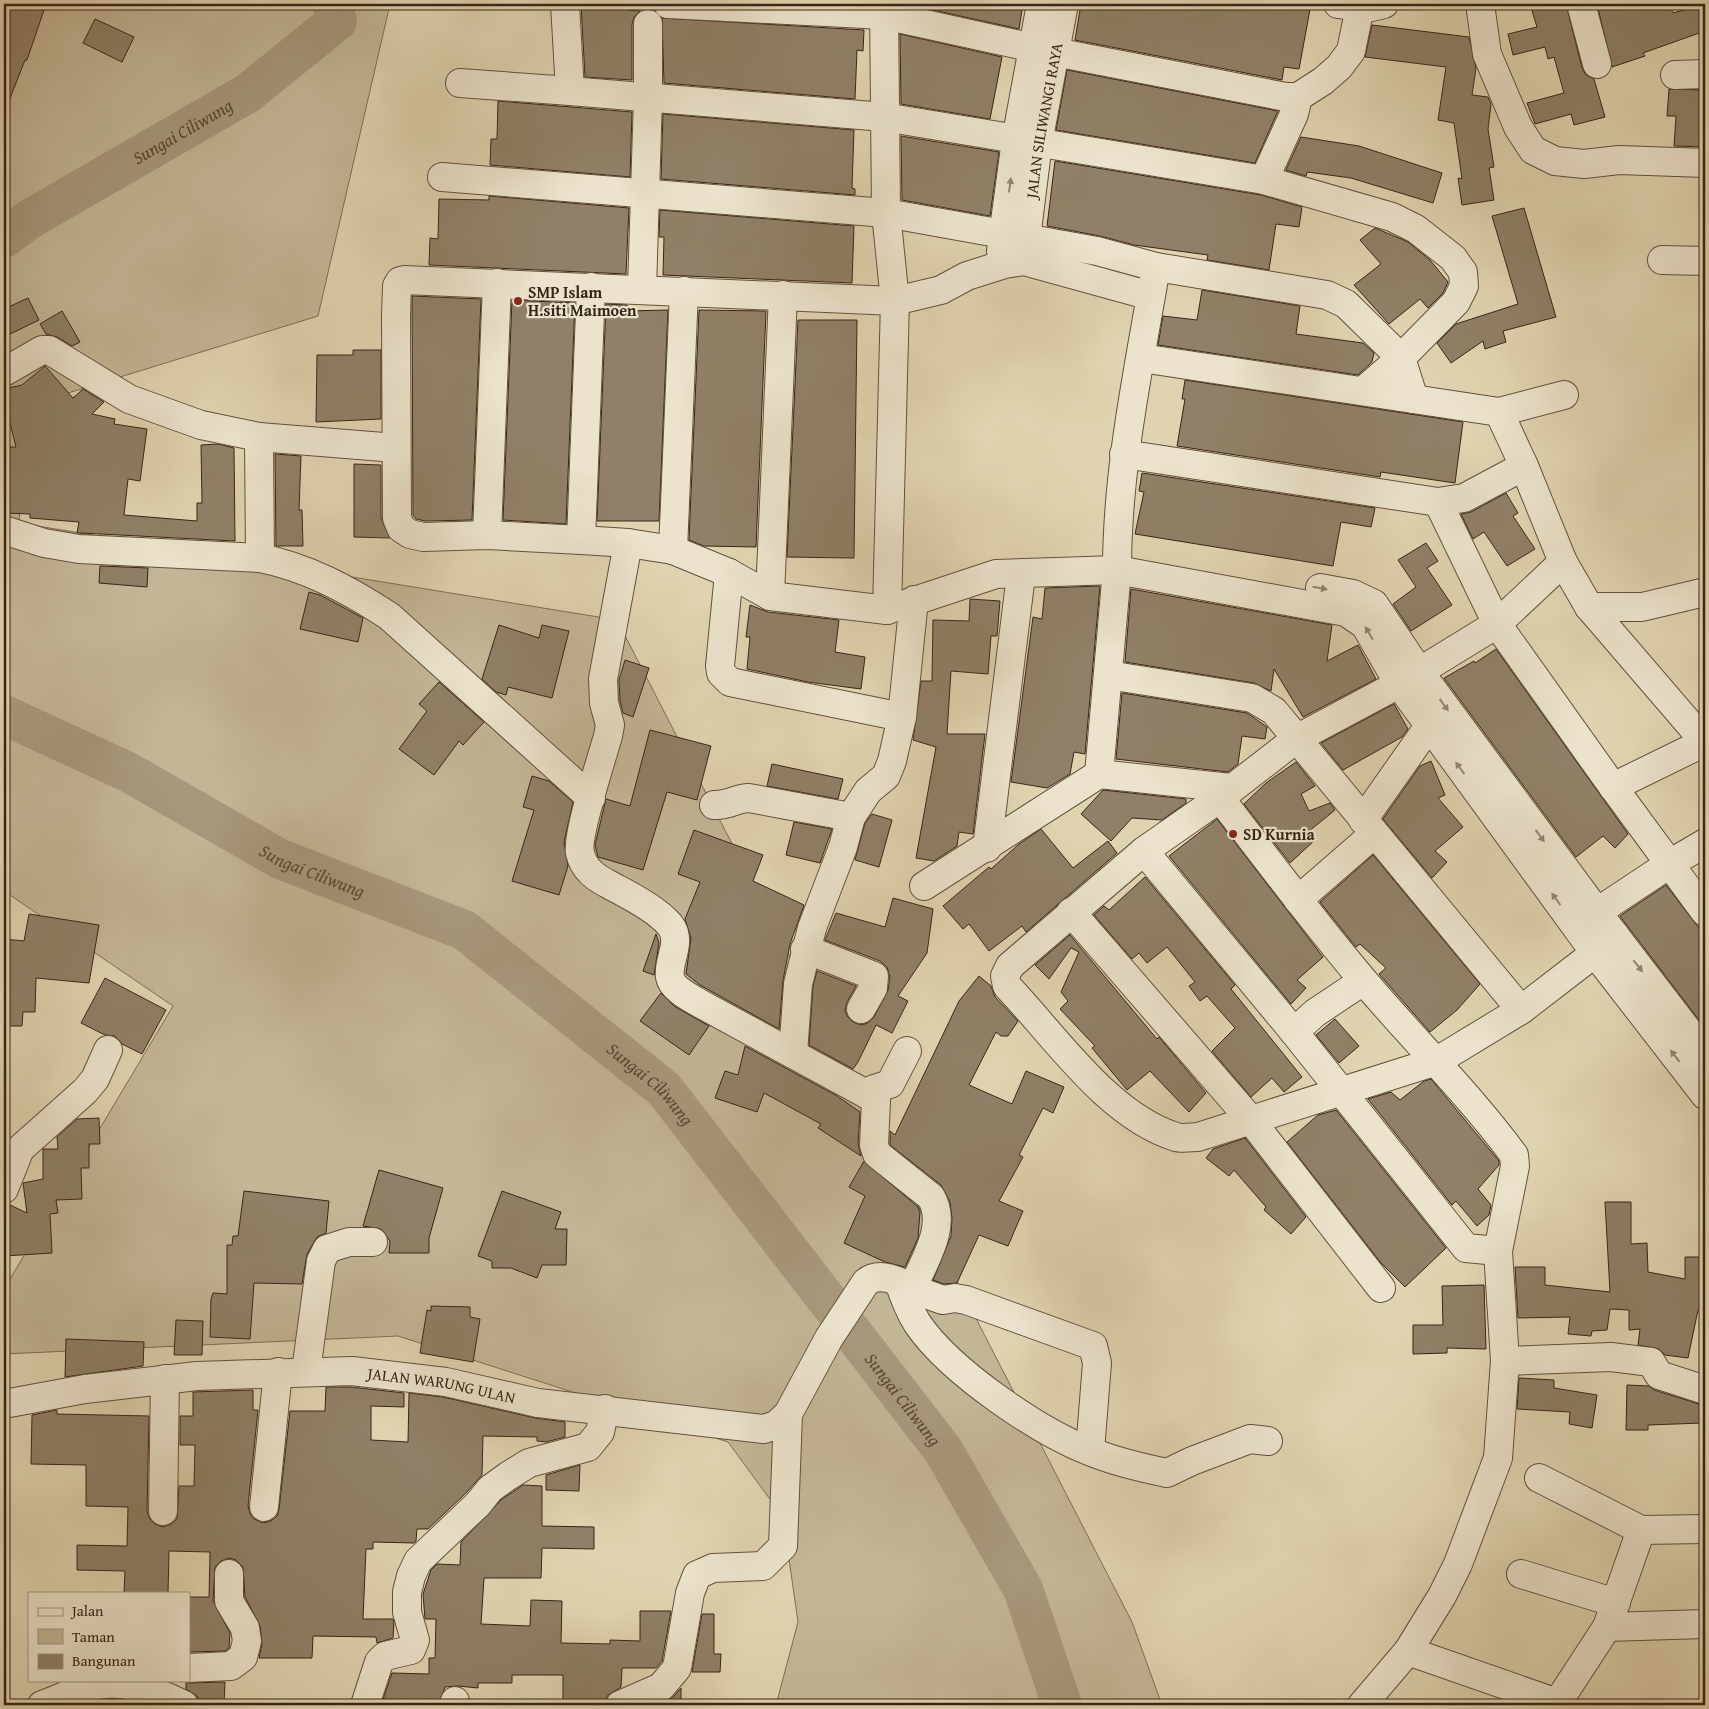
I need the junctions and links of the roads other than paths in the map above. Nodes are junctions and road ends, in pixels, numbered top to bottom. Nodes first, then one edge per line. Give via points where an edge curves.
1 (565, 4) edge
2 (668, 4) edge
3 (1042, 4) edge
4 (1064, 4) edge
5 (1480, 4) edge
6 (1580, 4) edge
7 (1361, 5) edge
8 (884, 10) edge
9 (648, 24) dead end
10 (1044, 50) junction
11 (1597, 64) dead end
12 (1676, 74) dead end
13 (1705, 74) edge
14 (460, 83) dead end
15 (570, 90) junction
16 (1298, 96) junction
17 (648, 97) junction
18 (884, 117) junction
19 (1027, 141) junction
20 (1705, 163) edge
21 (442, 177) dead end
22 (1264, 180) junction
23 (645, 193) junction
24 (886, 213) junction
25 (1013, 249) junction
26 (1662, 260) dead end
27 (1705, 261) edge
28 (1156, 267) junction
29 (498, 283) junction
30 (591, 287) junction
31 (642, 289) junction
32 (684, 290) junction
33 (783, 295) junction
34 (1151, 296) junction
35 (894, 301) junction
36 (1141, 358) junction
37 (1401, 358) junction
38 (4, 372) edge
39 (1363, 391) junction
40 (1564, 395) dead end
41 (1414, 399) junction
42 (1499, 412) junction
43 (259, 437) junction
44 (396, 448) junction
45 (1124, 454) junction
46 (1524, 466) junction
47 (1438, 502) junction
48 (4, 530) edge
49 (487, 535) junction
50 (581, 540) junction
51 (628, 543) junction
52 (673, 550) junction
53 (260, 558) junction
54 (1117, 561) junction
55 (1563, 562) junction
56 (729, 573) junction
57 (1021, 575) junction
58 (1705, 592) edge
59 (770, 596) junction
60 (914, 600) junction
61 (1590, 607) junction
62 (887, 610) junction
63 (1497, 624) junction
64 (1108, 675) junction
65 (1409, 678) junction
66 (902, 717) junction
67 (1429, 726) junction
68 (1296, 739) junction
69 (1705, 742) edge
70 (1099, 774) junction
71 (1612, 787) junction
72 (1225, 793) junction
73 (591, 798) junction
74 (714, 805) dead end
75 (850, 817) junction
76 (1368, 827) junction
77 (1705, 843) edge
78 (987, 848) junction
79 (1144, 851) junction
80 (1671, 863) junction
81 (924, 886) dead end
82 (1298, 900) junction
83 (1071, 912) junction
84 (1705, 912) edge
85 (1586, 919) junction
86 (1615, 936) junction
87 (806, 949) junction
88 (1595, 953) junction
89 (1363, 980) junction
90 (861, 1009) dead end
91 (1520, 1010) junction
92 (1294, 1032) junction
93 (108, 1050) dead end
94 (907, 1051) dead end
95 (1705, 1053) edge
96 (793, 1054) junction
97 (1437, 1061) junction
98 (1343, 1093) junction
99 (867, 1094) junction
100 (1705, 1095) edge
101 (1250, 1119) junction
102 (12, 1149) edge
103 (4, 1189) edge
104 (373, 1242) dead end
105 (1498, 1251) junction
106 (906, 1285) junction
107 (1381, 1288) dead end
108 (1505, 1361) junction
109 (306, 1371) junction
110 (278, 1372) junction
111 (165, 1379) junction
112 (1705, 1390) edge
113 (4, 1404) edge
114 (606, 1410) junction
115 (788, 1414) junction
116 (1268, 1441) dead end
117 (1090, 1451) junction
118 (1539, 1478) dead end
119 (264, 1507) dead end
120 (163, 1511) dead end
121 (1705, 1529) edge
122 (1641, 1530) junction
123 (229, 1574) dead end
124 (1521, 1574) dead end
125 (1612, 1615) junction
126 (1705, 1624) edge
127 (1408, 1651) junction
128 (190, 1668) edge
129 (175, 1695) edge
130 (1556, 1704) edge
131 (42, 1705) edge
132 (365, 1705) edge
133 (620, 1705) edge
134 (1362, 1705) edge

1 - 15 street
2 - 8 street
3 - 10 street, JALAN SILIWANGI RAYA
4 - 10 street, JALAN SILIWANGI RAYA
5 - 20 street via 1487,54 1518,127 1533,150 1555,161 1584,164 1619,160
6 - 11 street
7 - 16 street via 1351,51 1333,73
8 - 10 street
8 - 18 street
9 - 17 street
10 - 16 street
10 - 19 street, JALAN SILIWANGI RAYA
12 - 13 street
14 - 15 street
15 - 17 street
16 - 22 street via 1294,114
17 - 18 street
17 - 23 street
18 - 19 street
18 - 24 street
19 - 22 street
19 - 25 street, JALAN SILIWANGI RAYA
21 - 23 street
22 - 37 street via 1392,217 1416,229 1459,265 1464,279 1461,294
23 - 24 street
23 - 31 street
24 - 25 street
24 - 35 street
25 - 28 street via 1097,251
25 - 34 street
25 - 35 street via 941,290
26 - 27 street
28 - 34 street
28 - 37 street via 1326,295 1346,304
29 - 30 street
29 - 44 street via 404,280 398,283
29 - 49 street
30 - 31 street
30 - 50 street
31 - 32 street
32 - 33 street
32 - 52 street
33 - 35 street
33 - 59 street
34 - 36 street
35 - 62 street
36 - 39 street
36 - 45 street
37 - 39 street
37 - 41 street
38 - 43 street via 42,350 49,350 129,398 201,425
39 - 41 street
40 - 42 street
41 - 42 street
42 - 46 street
43 - 44 street
43 - 53 street
44 - 49 street via 397,518 401,528 423,537
45 - 47 street
45 - 54 street
46 - 47 street via 1464,498
46 - 55 street
47 - 63 street
48 - 53 street via 44,543 79,549
49 - 50 street
50 - 51 street
51 - 52 street
51 - 73 street via 603,679 604,704 610,726
52 - 56 street
53 - 73 street via 283,562 318,576 390,616
54 - 57 street
54 - 64 street
54 - 65 street via 1363,598 1374,604
55 - 61 street
55 - 63 street
56 - 59 street
56 - 66 street via 720,666 725,678 730,682
57 - 60 street via 985,576
57 - 78 street
58 - 61 street via 1642,607
59 - 62 street
60 - 62 street
60 - 66 street
61 - 69 street
63 - 65 street
63 - 71 street
64 - 68 street via 1252,698 1274,711
64 - 70 street
65 - 67 street
65 - 68 street
65 -> 85 street
66 - 75 street via 886,776 868,791
67 - 76 street
85 -> 67 street
68 - 72 street
68 - 76 street
69 - 71 street
70 - 72 street
70 - 78 street
71 - 80 street
72 - 79 street
72 - 82 street
73 - 96 street via 580,834 579,852 585,867 671,926 675,939 670,977 675,986 701,1004
74 - 75 street via 749,798
75 - 87 street via 843,847
76 - 82 street
76 - 91 street
77 - 80 street
78 - 81 street
79 - 83 street
79 - 92 street
80 - 84 street
80 - 85 street
82 - 89 street
83 - 101 street
83 - 101 street via 1010,966 1005,976 1007,986 1108,1097 1147,1125 1177,1138 1198,1137
85 - 86 street
85 - 88 street
86 - 88 street
86 -> 95 street
87 - 90 street via 874,976 872,988
87 - 96 street via 798,984
88 - 91 street
100 -> 88 street
89 - 92 street via 1315,1013
89 - 97 street
91 - 97 street
92 - 98 street
93 - 102 street via 85,1091
94 - 99 street via 890,1084 874,1088
96 - 99 street
97 - 98 street
97 - 105 street via 1514,1155 1515,1166
98 - 101 street
98 - 105 street via 1466,1248
99 - 106 street via 877,1105 874,1146 877,1154 931,1197 936,1206 938,1227
101 - 107 street
102 - 103 street
104 - 109 street via 349,1242 327,1249 321,1260
105 - 108 street
106 - 115 street, JALAN WARUNG ULAN via 890,1278 874,1277 866,1282 829,1338
106 - 117 street via 906,1303 918,1325 948,1358 1045,1431
106 - 117 street via 943,1300 966,1300 1093,1346 1098,1363
108 - 112 street via 1611,1357 1651,1362 1660,1375
108 - 127 street via 1498,1458 1454,1571
109 - 110 street, JALAN WARUNG ULAN
109 - 114 street, JALAN WARUNG ULAN via 397,1375 446,1382 518,1400
110 - 111 street, JALAN WARUNG ULAN
110 - 119 street
111 - 113 street, JALAN WARUNG ULAN
111 - 120 street
114 - 115 street, JALAN WARUNG ULAN via 764,1429 776,1426
114 - 132 street via 600,1432 588,1448 529,1464 508,1476 490,1489 418,1561 411,1576 407,1612 415,1640 411,1650 385,1656 379,1662
115 - 133 street via 783,1546 763,1566 713,1568 697,1575 690,1593 677,1668 661,1687
116 - 117 street via 1250,1439 1192,1460 1167,1473
118 - 122 street
121 - 122 street
122 - 125 street
123 - 128 street via 229,1601 245,1628 247,1642 243,1658 231,1666
124 - 125 street
125 - 126 street
125 - 130 street
127 - 130 street
127 - 134 street
129 - 131 street via 131,1685 96,1685

